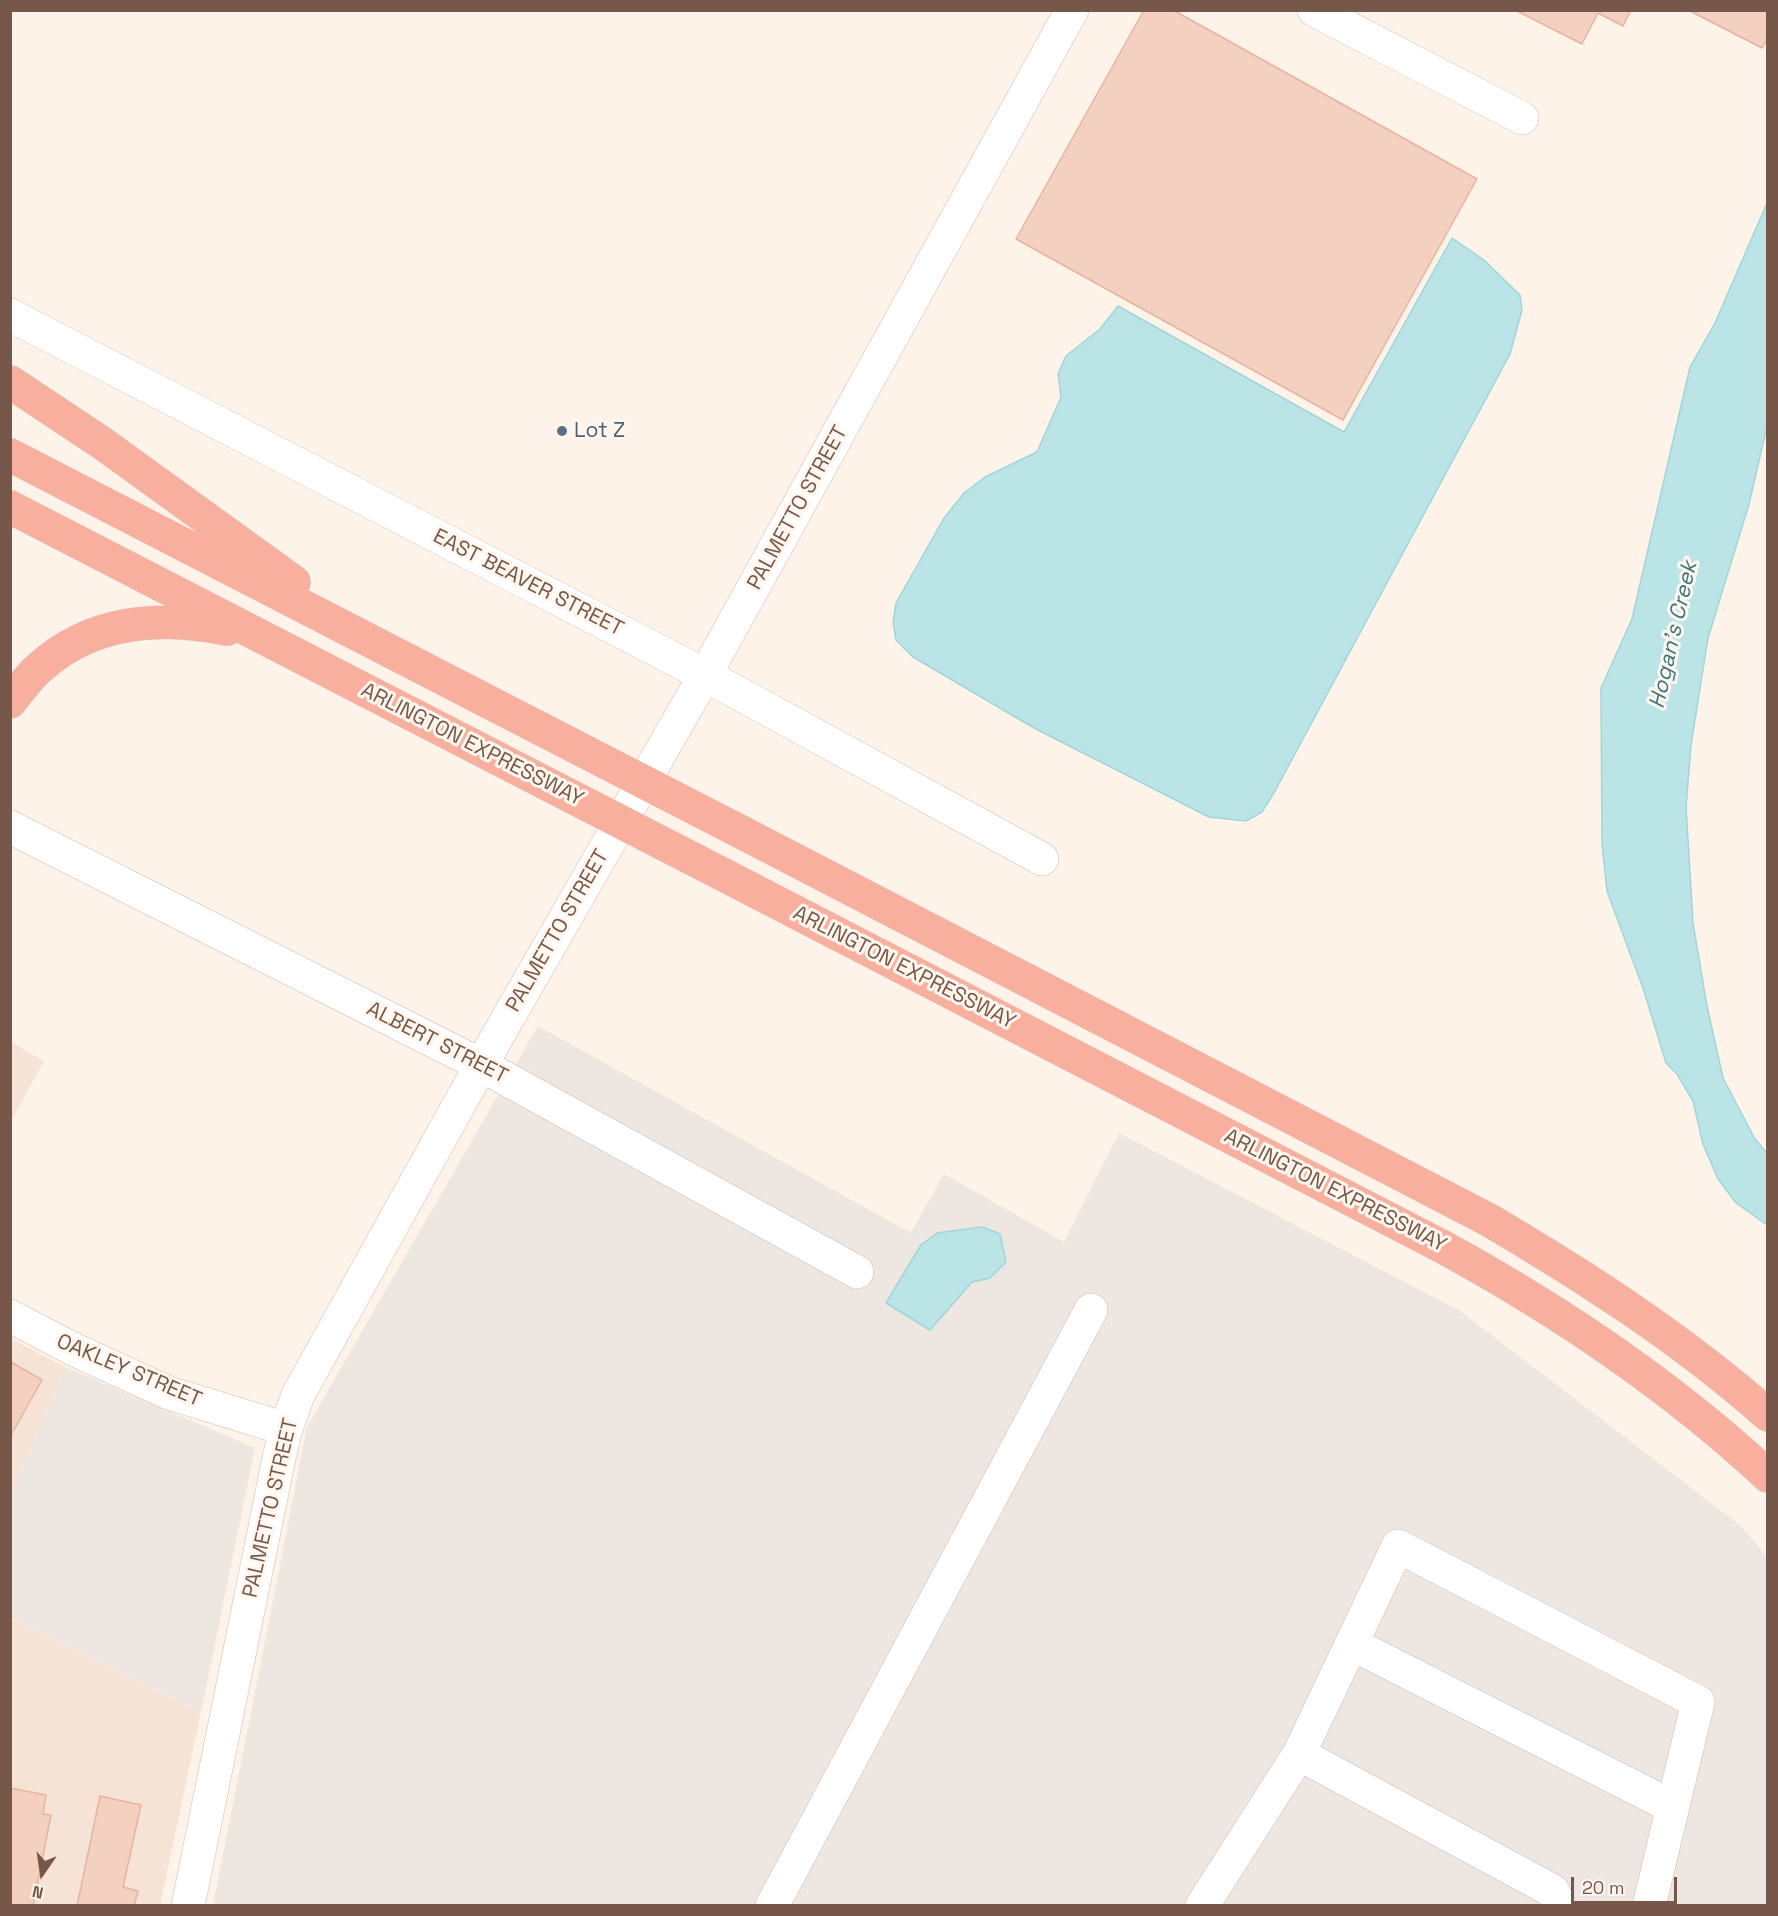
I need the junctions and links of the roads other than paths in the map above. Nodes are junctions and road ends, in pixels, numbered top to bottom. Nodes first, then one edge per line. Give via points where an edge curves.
1 (1072, 10) edge
2 (1314, 10) edge
3 (1522, 118) dead end
4 (10, 315) edge
5 (10, 381) edge
6 (10, 455) edge
7 (10, 507) edge
8 (277, 644) junction
9 (412, 662) junction
10 (705, 675) junction
11 (10, 702) edge
12 (10, 827) edge
13 (1042, 858) dead end
14 (481, 1065) junction
15 (857, 1272) dead end
16 (1091, 1310) dead end
17 (10, 1316) edge
18 (1767, 1414) edge
19 (286, 1429) junction
20 (1767, 1476) edge
21 (1352, 1644) junction
22 (1299, 1754) junction
23 (1673, 1807) junction
24 (1564, 1904) edge
25 (188, 1905) edge
26 (772, 1905) edge
27 (1202, 1905) edge
28 (1649, 1905) edge

1 - 10 street, PALMETTO STREET
2 - 3 street
4 - 10 street, EAST BEAVER STREET
5 - 9 highway
6 - 9 highway
7 - 8 highway, ARLINGTON EXPRESSWAY
8 - 11 highway via 183,621 104,630 70,646 38,670
8 - 20 highway, ARLINGTON EXPRESSWAY, bridge via 1443,1247 1611,1349 1713,1428
9 - 18 highway, bridge via 1489,1220 1603,1289
10 - 13 street, EAST BEAVER STREET
10 - 14 street, PALMETTO STREET
12 - 14 street, ALBERT STREET
14 - 15 street, ALBERT STREET
14 - 19 street, PALMETTO STREET via 298,1395
16 - 26 street
17 - 19 street, OAKLEY STREET via 169,1393
19 - 25 street, PALMETTO STREET
21 - 22 street
21 - 23 street
21 - 23 street via 1398,1546 1698,1702
22 - 24 street via 1553,1891
22 - 27 street
23 - 28 street

